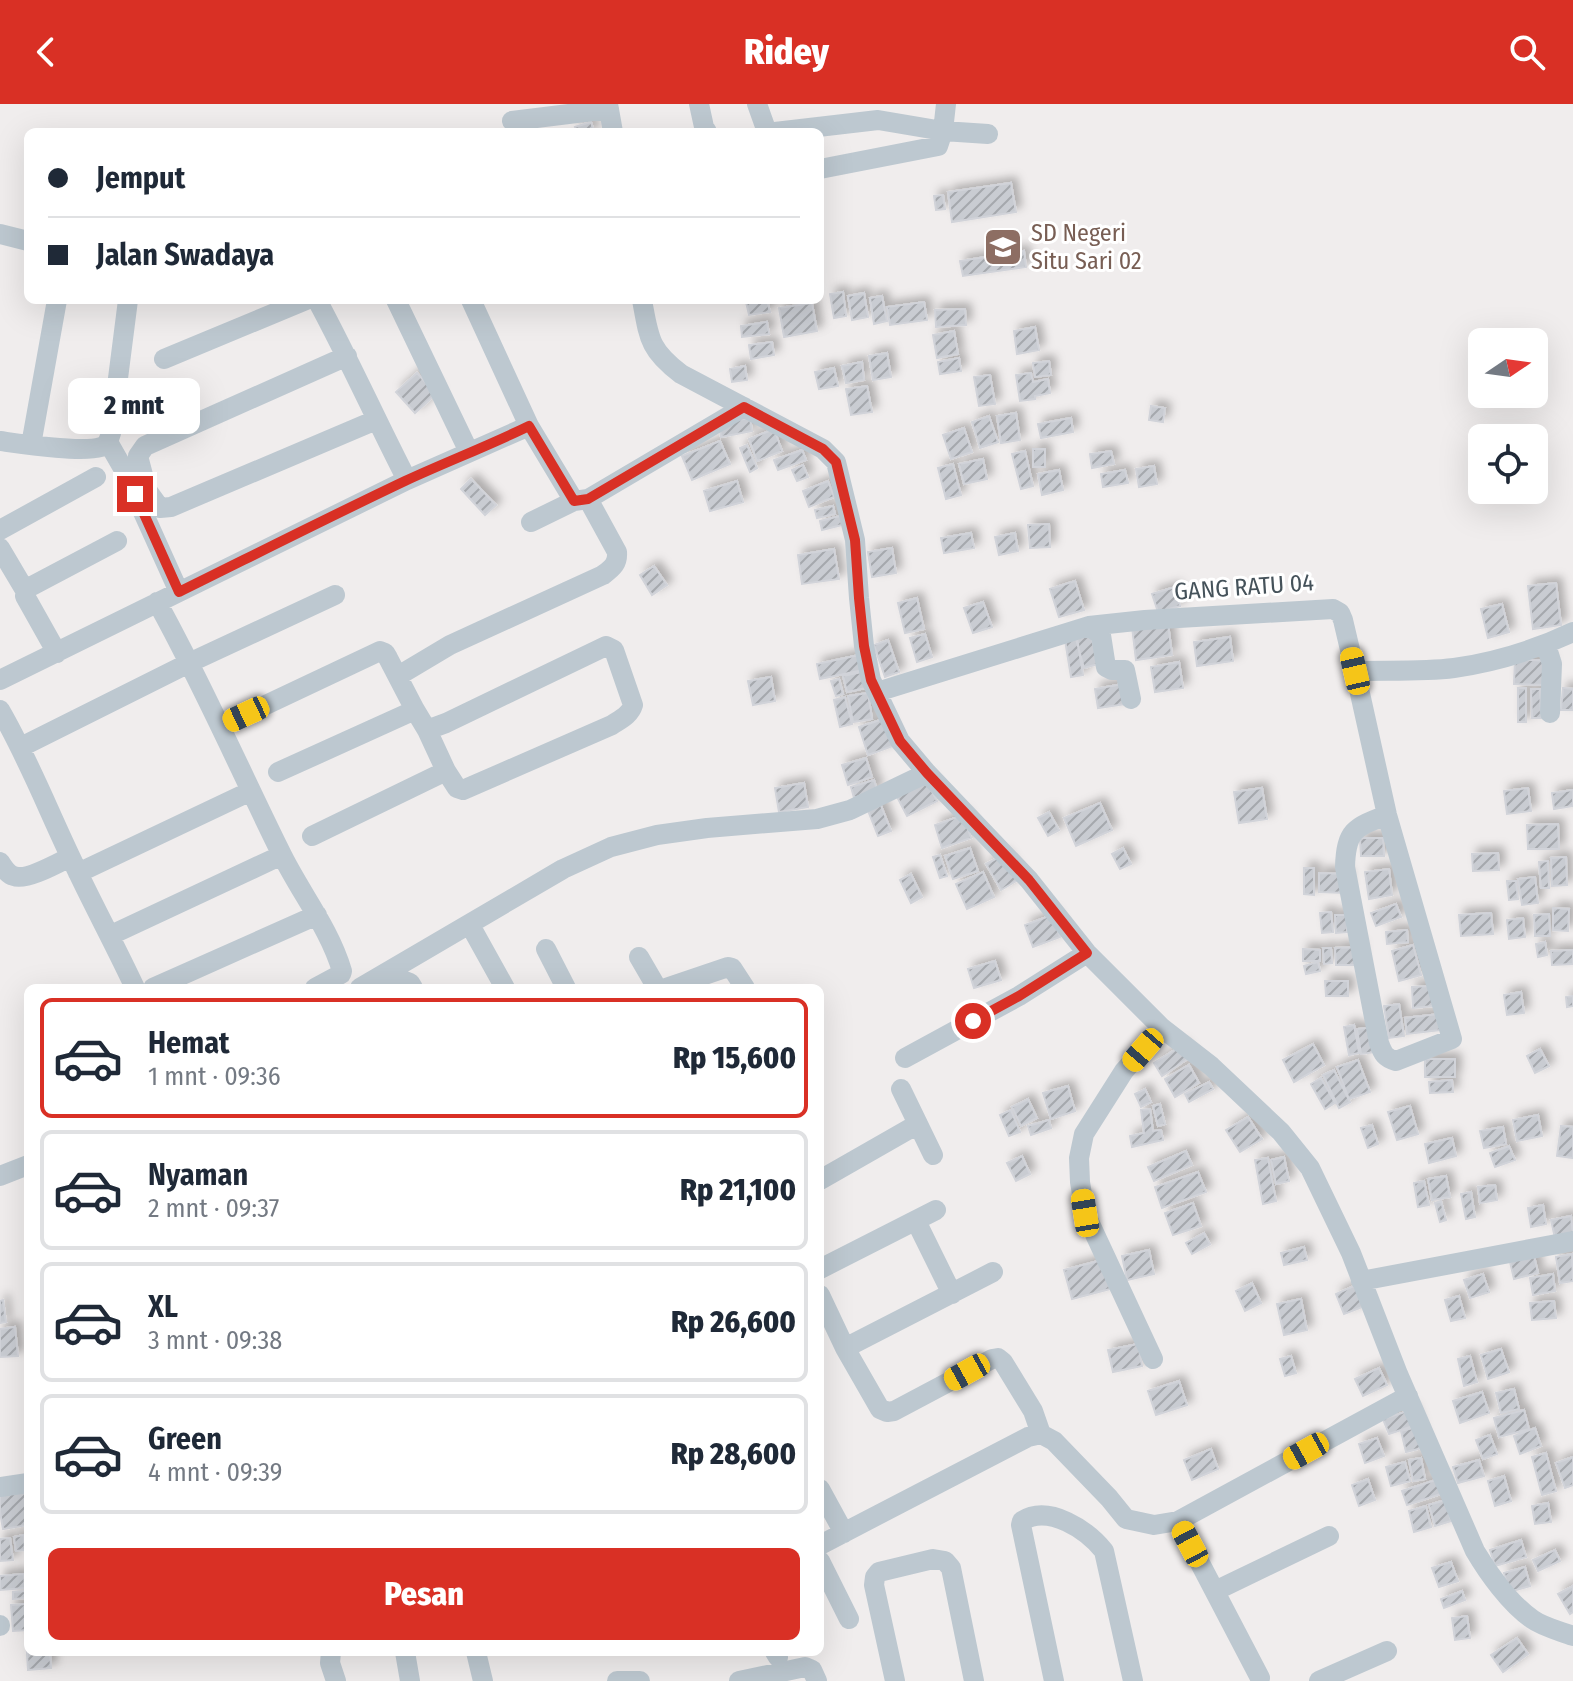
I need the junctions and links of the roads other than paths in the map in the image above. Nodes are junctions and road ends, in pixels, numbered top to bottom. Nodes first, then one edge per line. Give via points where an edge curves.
1 (699, 104) edge
2 (757, 104) edge
3 (946, 104) edge
4 (608, 107) edge
5 (512, 121) dead end
6 (612, 128) edge
7 (705, 128) edge
8 (766, 128) edge
9 (809, 128) edge
10 (943, 131) junction
11 (988, 134) dead end
12 (824, 168) edge
13 (0, 234) edge
14 (24, 240) edge
15 (56, 304) edge
16 (127, 304) edge
17 (296, 304) edge
18 (319, 304) edge
19 (398, 304) edge
20 (473, 304) edge
21 (643, 304) edge
22 (347, 356) junction
23 (164, 359) dead end
24 (744, 407) junction
25 (376, 420) junction
26 (529, 426) junction
27 (0, 441) edge
28 (108, 442) junction
29 (31, 445) junction
30 (469, 452) junction
31 (96, 477) dead end
32 (407, 480) junction
33 (581, 500) junction
34 (531, 522) dead end
35 (0, 530) edge
36 (117, 541) dead end
37 (0, 548) edge
38 (26, 592) junction
39 (179, 592) junction
40 (335, 595) dead end
41 (157, 602) junction
42 (1089, 626) junction
43 (1573, 632) edge
44 (1546, 645) junction
45 (57, 653) junction
46 (191, 662) junction
47 (1355, 671) junction
48 (398, 676) junction
49 (0, 680) edge
50 (877, 692) junction
51 (1131, 699) dead end
52 (0, 710) edge
53 (415, 710) junction
54 (1550, 713) dead end
55 (221, 726) junction
56 (427, 730) junction
57 (21, 747) junction
58 (446, 771) junction
59 (278, 772) dead end
60 (927, 773) junction
61 (251, 791) junction
62 (1387, 815) junction
63 (312, 836) dead end
64 (282, 855) junction
65 (0, 862) edge
66 (74, 865) junction
67 (317, 915) junction
68 (470, 925) junction
69 (111, 935) junction
70 (546, 949) dead end
71 (1087, 953) junction
72 (639, 957) dead end
73 (133, 984) edge
74 (162, 984) edge
75 (322, 984) edge
76 (367, 984) edge
77 (503, 984) edge
78 (564, 984) edge
79 (655, 984) edge
80 (678, 984) edge
81 (742, 984) edge
82 (1162, 1028) junction
83 (905, 1058) dead end
84 (901, 1089) dead end
85 (918, 1124) junction
86 (933, 1155) dead end
87 (24, 1167) edge
88 (0, 1176) edge
89 (824, 1178) edge
90 (936, 1210) dead end
91 (916, 1221) junction
92 (1573, 1241) edge
93 (824, 1267) edge
94 (993, 1272) dead end
95 (1361, 1281) junction
96 (952, 1294) junction
97 (824, 1303) edge
98 (845, 1348) junction
99 (1153, 1359) dead end
100 (1408, 1396) junction
101 (1041, 1434) junction
102 (24, 1484) edge
103 (0, 1487) edge
104 (824, 1496) edge
105 (1178, 1521) junction
106 (844, 1533) junction
107 (1329, 1536) dead end
108 (824, 1543) edge
109 (824, 1569) edge
110 (1215, 1591) junction
111 (849, 1619) dead end
112 (1573, 1636) edge
113 (1387, 1651) dead end
114 (331, 1656) edge
115 (406, 1656) edge
116 (477, 1656) edge
117 (1260, 1678) dead end
118 (336, 1681) edge
119 (410, 1681) edge
120 (483, 1681) edge
121 (617, 1681) edge
122 (640, 1681) edge
123 (739, 1681) edge
124 (817, 1681) edge
125 (895, 1681) edge
126 (974, 1681) edge
127 (1054, 1681) edge
128 (1133, 1681) edge
129 (1319, 1681) edge

1 - 7 street
2 - 8 street
3 - 10 street
4 - 5 street
4 - 6 street
9 - 10 street via 878,120
10 - 11 street
10 - 12 street via 938,146
13 - 14 street
15 - 29 street
16 - 28 street
17 - 23 street
18 - 22 street
19 - 30 street
20 - 26 street
21 - 24 street via 653,347 667,363
22 - 25 street
22 - 25 street via 145,446 138,456 147,490 160,508 171,507
24 - 33 street
24 - 50 street via 823,449 836,462 855,540 864,646
25 - 32 street
26 - 30 street
26 - 33 street
27 - 29 street
28 - 29 street via 84,449
28 - 39 street
30 - 32 street
31 - 35 street
32 - 39 street
33 - 34 street
33 - 48 street via 617,552 613,568 450,645
36 - 38 street
37 - 38 street
38 - 45 street
39 - 41 street
40 - 46 street
41 - 45 street
41 - 46 street
42 - 47 street, GANG RATU 04 via 1333,609 1343,620
42 - 50 street, GANG RATU 04
42 - 51 street via 1101,635 1106,667 1125,670
43 - 44 street
44 - 47 street via 1453,668
44 - 54 street via 1552,664
45 - 49 street
46 - 55 street
46 - 57 street
47 - 62 street
48 - 53 street
48 - 55 street via 385,653 375,652
50 - 60 street via 900,741
52 - 57 street
53 - 56 street
53 - 59 street
55 - 61 street
56 - 58 street
56 - 58 street via 606,646 614,650 633,705 627,716 467,789 459,790
57 - 66 street
58 - 63 street
60 - 68 street via 850,810 817,819 669,833 611,847
60 - 71 street via 1029,880
61 - 64 street
61 - 66 street
62 - 62 street via 1452,1039 1396,1061 1383,1054 1379,1043 1345,867 1348,839 1357,828
64 - 67 street
64 - 69 street
65 - 66 street via 12,876 24,877
66 - 69 street
67 - 74 street
67 - 75 street via 342,971
68 - 76 street
68 - 77 street
69 - 73 street
70 - 78 street
71 - 82 street
71 - 83 street
72 - 79 street
80 - 81 street via 728,967
82 - 95 street via 1232,1085 1310,1168
82 - 99 street via 1124,1071 1092,1121 1079,1158 1085,1213
84 - 85 street
85 - 86 street
85 - 89 street
87 - 88 street
90 - 91 street
91 - 93 street
91 - 96 street
92 - 95 street
94 - 96 street
95 - 100 street
96 - 98 street
97 - 98 street
98 - 101 street via 880,1409 887,1412 998,1358 1033,1411
100 - 105 street
100 - 112 street via 1488,1573 1532,1619
101 - 105 street via 1054,1441 1126,1519 1154,1525
101 - 106 street
102 - 103 street
104 - 106 street
105 - 110 street
106 - 108 street
107 - 110 street
109 - 111 street
110 - 117 street
113 - 129 street
114 - 118 street
115 - 119 street
116 - 120 street
121 - 122 street
123 - 124 street via 805,1667
125 - 126 street via 875,1577 933,1559 951,1568
127 - 128 street via 1023,1533 1022,1521 1029,1517 1071,1523 1104,1551

